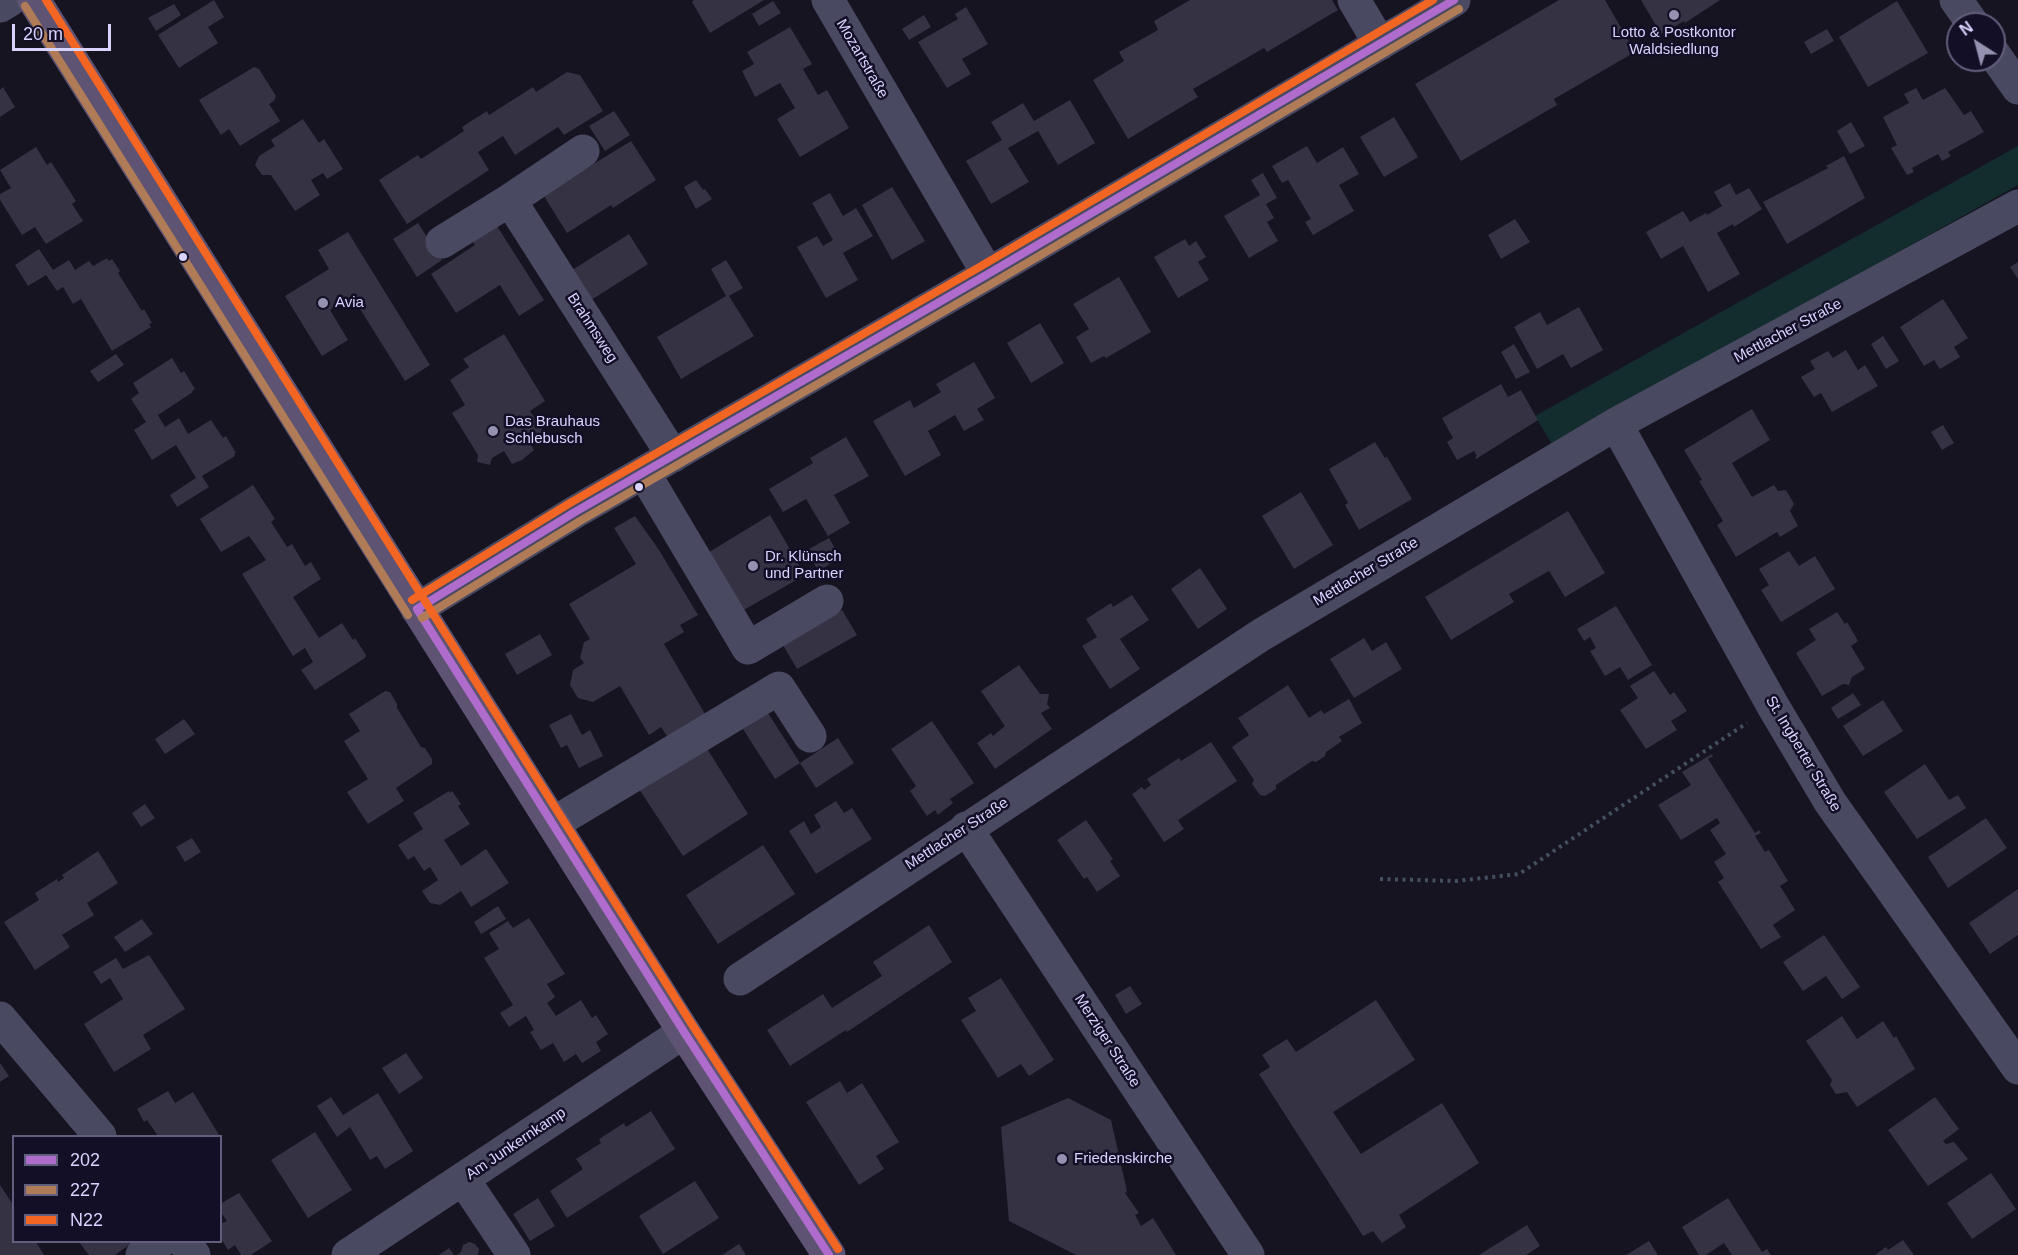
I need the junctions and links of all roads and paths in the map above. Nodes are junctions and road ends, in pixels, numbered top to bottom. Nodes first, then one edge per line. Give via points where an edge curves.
1 (10, 0) edge
2 (34, 0) edge
3 (828, 0) edge
4 (1354, 0) edge
5 (1454, 0) edge
6 (0, 6) edge
7 (1380, 44) junction
8 (2006, 71) edge
9 (2018, 88) edge
10 (584, 151) dead end
11 (510, 200) junction
12 (2018, 207) edge
13 (442, 242) dead end
14 (988, 274) junction
15 (1616, 424) junction
16 (673, 456) junction
17 (644, 472) junction
18 (827, 601) dead end
19 (417, 609) junction
20 (1773, 706) junction
21 (810, 736) dead end
22 (554, 823) junction
23 (966, 828) junction
24 (1380, 879) dead end
25 (740, 979) dead end
26 (0, 1018) edge
27 (684, 1032) junction
28 (2018, 1068) edge
29 (98, 1135) edge
30 (463, 1179) junction
31 (158, 1243) edge
32 (185, 1243) edge
33 (142, 1255) edge
34 (194, 1255) edge
35 (348, 1255) edge
36 (514, 1255) edge
37 (829, 1255) edge
38 (1248, 1255) edge

1 - 6 street
2 - 19 main road
3 - 14 street, Mozartstraße
4 - 7 street
5 - 7 street
7 - 14 street
8 - 9 street
10 - 11 street
11 - 13 street
11 - 16 street, Brahmsweg
12 - 15 street, Mettlacher Straße
14 - 16 street
15 - 20 street, St. Ingberter Straße
15 - 23 street, Mettlacher Straße via 1261,635
16 - 17 street
17 - 18 street via 748,648
17 - 19 street
19 - 22 main road
20 - 24 path via 1520,874 1456,881
20 - 28 street, St. Ingberter Straße via 1830,802
21 - 22 street via 779,688
22 - 27 main road
23 - 25 street, Mettlacher Straße
23 - 38 street, Merziger Straße
26 - 29 street
27 - 30 street, Am Junkernkamp
27 - 37 main road
30 - 35 street, Am Junkernkamp
30 - 36 street
31 - 33 street
32 - 34 street

